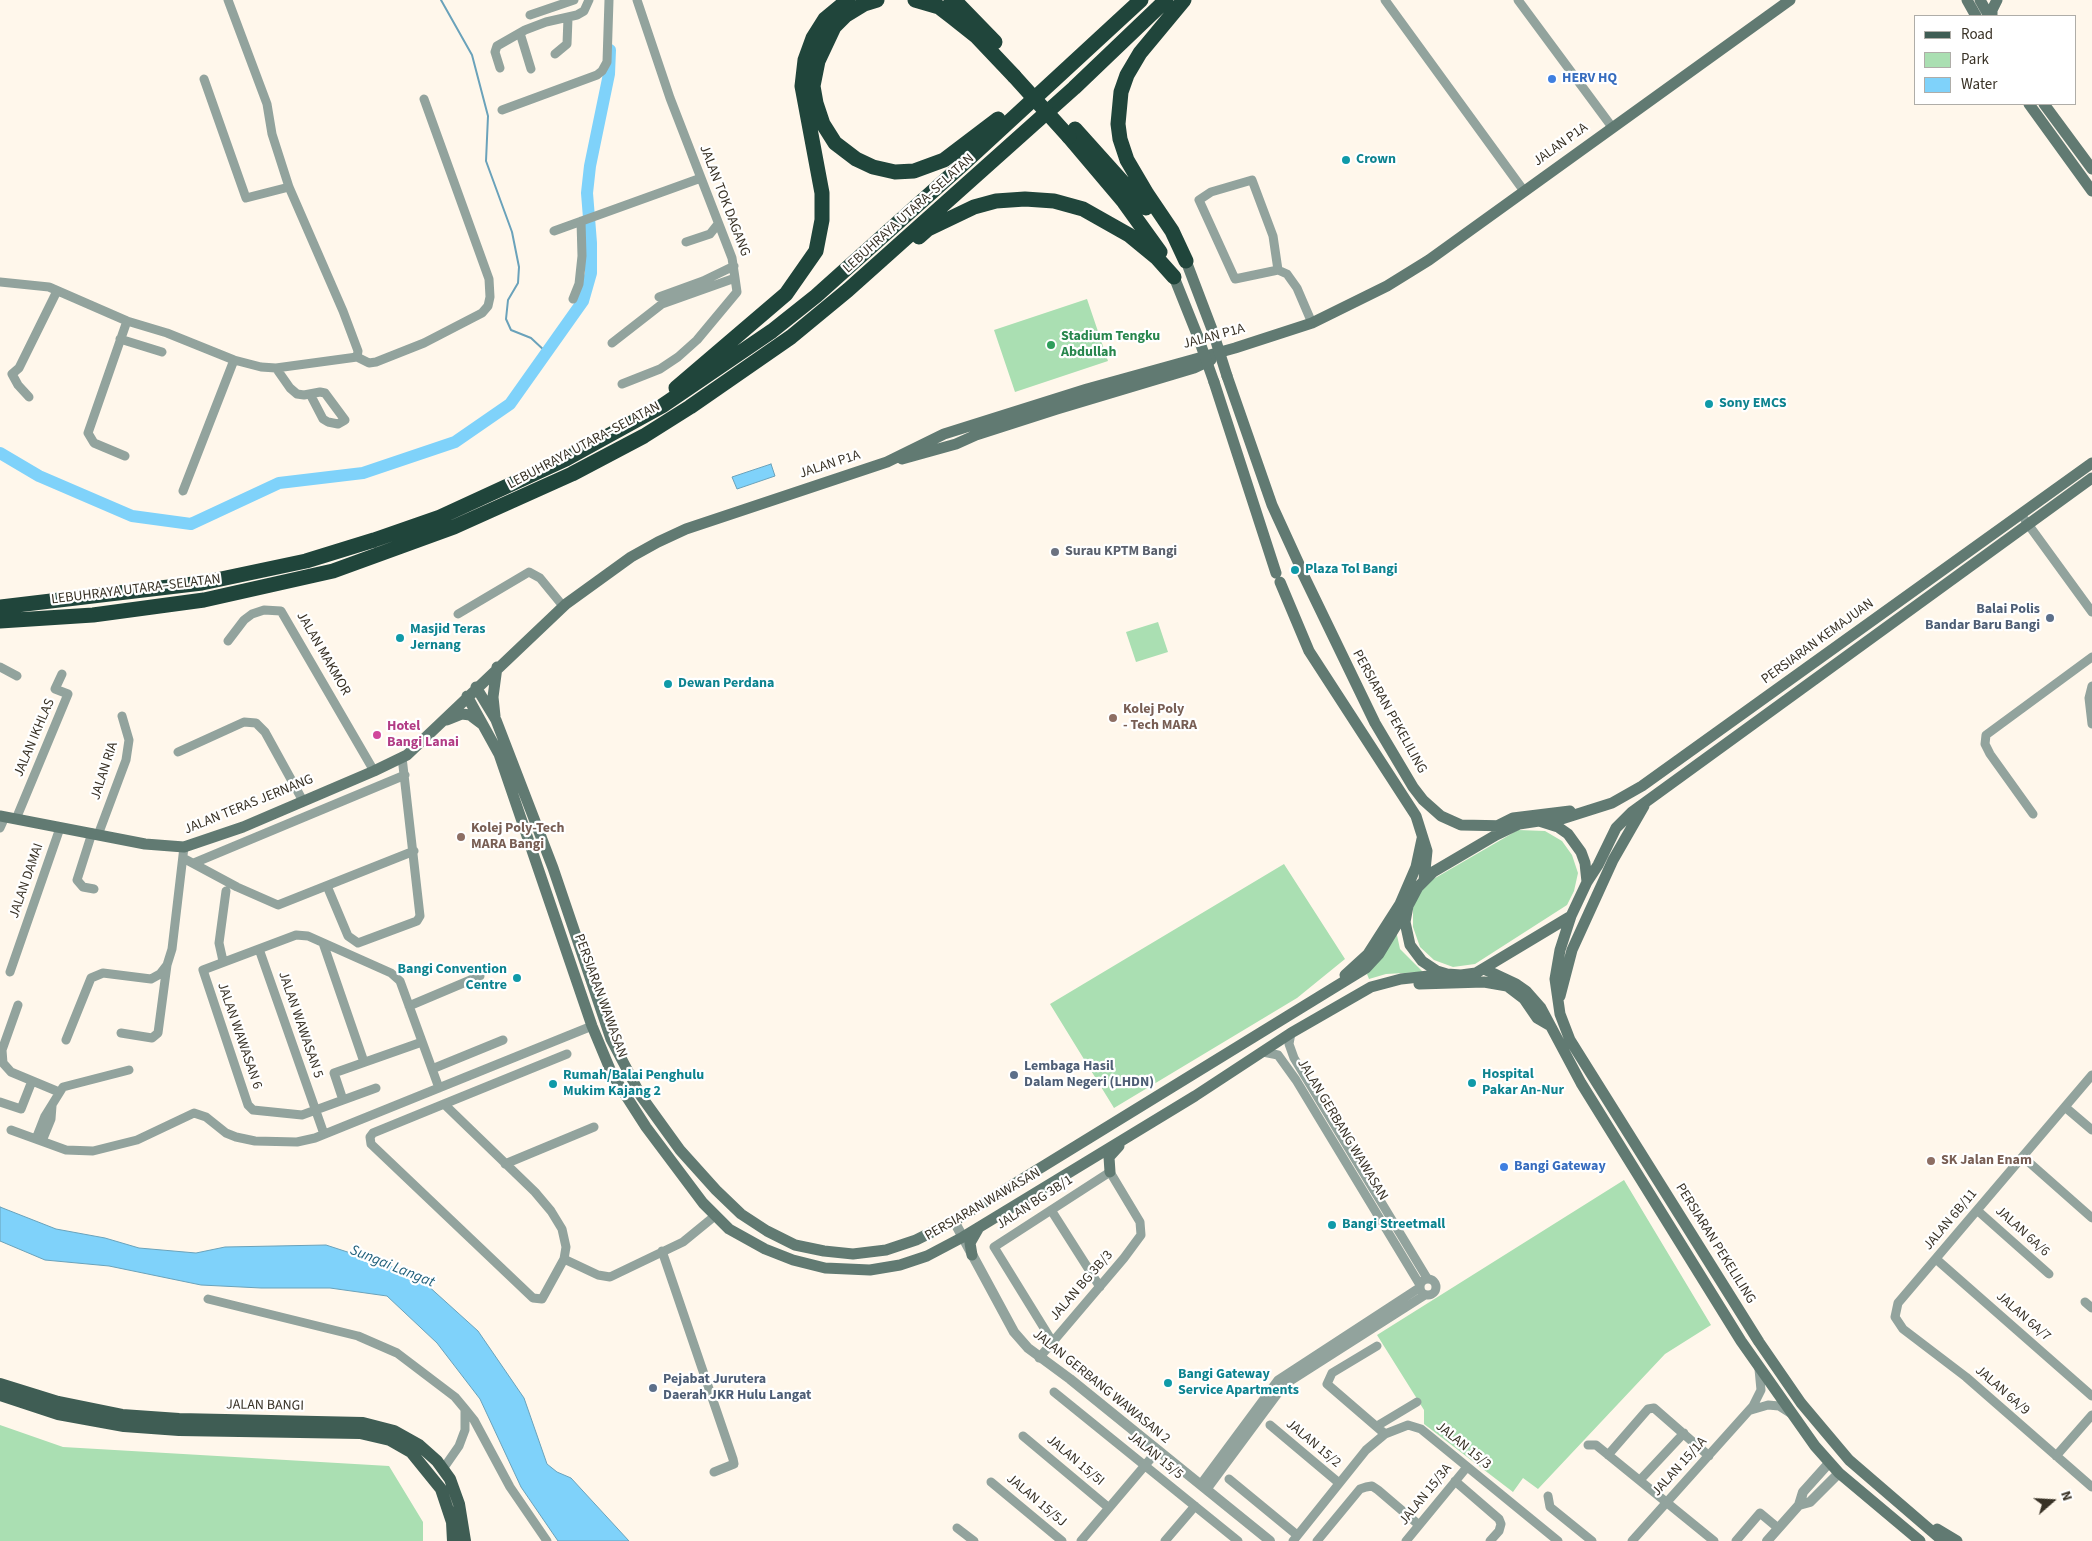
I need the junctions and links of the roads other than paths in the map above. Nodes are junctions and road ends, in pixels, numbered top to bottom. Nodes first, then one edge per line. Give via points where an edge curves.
1 (228, 0) edge
2 (574, 0) edge
3 (589, 0) edge
4 (609, 0) edge
5 (637, 0) edge
6 (848, 0) edge
7 (877, 0) edge
8 (915, 0) edge
9 (951, 0) edge
10 (1141, 0) edge
11 (1166, 0) edge
12 (1184, 0) edge
13 (1385, 0) edge
14 (1518, 0) edge
15 (1790, 0) edge
16 (1997, 0) edge
17 (1977, 5) edge
18 (530, 15) dead end
19 (1990, 15) edge
20 (1991, 15) edge
21 (568, 18) junction
22 (520, 33) junction
23 (555, 54) dead end
24 (500, 68) dead end
25 (532, 69) dead end
26 (1018, 73) junction
27 (204, 79) dead end
28 (424, 99) dead end
29 (2030, 105) edge
30 (2045, 105) edge
31 (1022, 109) junction
32 (502, 110) dead end
33 (1612, 127) junction
34 (1072, 133) junction
35 (2092, 169) edge
36 (701, 178) junction
37 (289, 187) junction
38 (1524, 191) junction
39 (2092, 191) edge
40 (587, 219) junction
41 (718, 224) junction
42 (554, 231) dead end
43 (686, 242) dead end
44 (1186, 261) junction
45 (734, 266) junction
46 (1278, 270) junction
47 (1174, 277) junction
48 (736, 278) junction
49 (0, 282) edge
50 (57, 291) junction
51 (659, 297) dead end
52 (573, 299) dead end
53 (126, 321) junction
54 (1312, 323) junction
55 (791, 337) junction
56 (120, 339) junction
57 (612, 343) dead end
58 (162, 352) dead end
59 (357, 357) junction
60 (234, 360) junction
61 (276, 368) junction
62 (622, 384) dead end
63 (310, 394) dead end
64 (29, 397) dead end
65 (647, 414) junction
66 (125, 456) dead end
67 (2092, 463) edge
68 (2092, 478) edge
69 (183, 491) dead end
70 (2020, 514) junction
71 (2028, 525) junction
72 (563, 606) junction
73 (0, 608) edge
74 (2092, 612) edge
75 (458, 614) dead end
76 (0, 621) edge
77 (228, 641) dead end
78 (2091, 660) edge
79 (0, 667) edge
80 (497, 668) junction
81 (62, 674) dead end
82 (17, 676) dead end
83 (2092, 686) edge
84 (476, 687) junction
85 (467, 696) junction
86 (122, 716) dead end
87 (496, 720) junction
88 (2092, 724) edge
89 (486, 726) junction
90 (434, 729) junction
91 (178, 752) dead end
92 (402, 758) junction
93 (374, 771) junction
94 (405, 775) junction
95 (303, 801) junction
96 (1646, 802) junction
97 (1586, 810) junction
98 (2033, 814) dead end
99 (5, 820) edge
100 (1549, 823) junction
101 (1497, 826) junction
102 (1515, 826) junction
103 (60, 828) junction
104 (1422, 830) junction
105 (95, 834) junction
106 (533, 849) junction
107 (414, 851) junction
108 (183, 852) junction
109 (194, 863) junction
110 (553, 868) junction
111 (1424, 880) junction
112 (1587, 882) junction
113 (327, 886) junction
114 (94, 889) dead end
115 (226, 891) dead end
116 (549, 896) junction
117 (1408, 906) junction
118 (1571, 916) junction
119 (323, 942) junction
120 (259, 949) junction
121 (222, 961) junction
122 (167, 965) junction
123 (1484, 969) junction
124 (10, 972) dead end
125 (1447, 974) junction
126 (480, 976) dead end
127 (1371, 987) junction
128 (1332, 989) junction
129 (595, 995) junction
130 (18, 1005) dead end
131 (1558, 1005) junction
132 (409, 1006) junction
133 (592, 1026) junction
134 (1551, 1026) junction
135 (121, 1033) dead end
136 (1291, 1033) junction
137 (611, 1039) junction
138 (66, 1040) dead end
139 (503, 1040) dead end
140 (422, 1042) junction
141 (1, 1049) edge
142 (1262, 1052) junction
143 (567, 1054) dead end
144 (364, 1062) junction
145 (432, 1069) junction
146 (128, 1070) dead end
147 (2092, 1075) edge
148 (32, 1081) junction
149 (376, 1088) dead end
150 (439, 1088) junction
151 (59, 1092) junction
152 (418, 1097) junction
153 (343, 1100) junction
154 (0, 1102) edge
155 (444, 1104) junction
156 (2065, 1107) junction
157 (314, 1110) junction
158 (423, 1112) junction
159 (594, 1128) dead end
160 (11, 1130) dead end
161 (2092, 1130) edge
162 (324, 1134) junction
163 (1127, 1137) junction
164 (39, 1140) junction
165 (2023, 1157) junction
166 (505, 1164) junction
167 (1110, 1172) junction
168 (716, 1190) junction
169 (1051, 1210) junction
170 (1978, 1210) junction
171 (741, 1214) junction
172 (716, 1216) junction
173 (2092, 1218) edge
174 (954, 1221) junction
175 (979, 1227) junction
176 (962, 1237) junction
177 (945, 1246) junction
178 (662, 1251) junction
179 (971, 1253) junction
180 (564, 1259) junction
181 (1936, 1259) junction
182 (2049, 1274) dead end
183 (1427, 1278) junction
184 (1100, 1287) junction
185 (1421, 1289) junction
186 (208, 1299) dead end
187 (1895, 1317) joint
188 (1052, 1341) junction
189 (1377, 1346) dead end
190 (1039, 1358) junction
191 (1759, 1369) junction
192 (0, 1384) edge
193 (1054, 1392) dead end
194 (0, 1395) edge
195 (2092, 1396) edge
196 (1417, 1402) dead end
197 (466, 1409) junction
198 (1748, 1412) junction
199 (1792, 1414) junction
200 (2092, 1415) edge
201 (1270, 1425) dead end
202 (1377, 1426) junction
203 (1684, 1433) junction
204 (1385, 1434) junction
205 (1023, 1436) dead end
206 (1588, 1446) dead end
207 (1158, 1450) junction
208 (1608, 1455) junction
209 (1709, 1456) junction
210 (2056, 1456) junction
211 (1829, 1463) junction
212 (1144, 1465) junction
213 (1467, 1467) junction
214 (443, 1470) junction
215 (714, 1472) dead end
216 (1839, 1473) junction
217 (1230, 1479) dead end
218 (1640, 1480) junction
219 (1455, 1481) junction
220 (991, 1482) dead end
221 (1339, 1483) junction
222 (1204, 1487) junction
223 (2092, 1487) edge
224 (1548, 1496) dead end
225 (1667, 1502) junction
226 (1799, 1505) junction
227 (1195, 1506) junction
228 (1109, 1508) junction
229 (1906, 1510) junction
230 (1419, 1525) junction
231 (957, 1528) dead end
232 (1778, 1528) junction
233 (1295, 1538) edge
234 (453, 1541) edge
235 (464, 1541) edge
236 (547, 1541) edge
237 (974, 1541) edge
238 (1062, 1541) edge
239 (1081, 1541) edge
240 (1165, 1541) edge
241 (1238, 1541) edge
242 (1270, 1541) edge
243 (1317, 1541) edge
244 (1406, 1541) edge
245 (1490, 1541) edge
246 (1558, 1541) edge
247 (1592, 1541) edge
248 (1632, 1541) edge
249 (1714, 1541) edge
250 (1736, 1541) edge
251 (1767, 1541) edge
252 (1920, 1541) edge
253 (1943, 1541) edge
254 (1957, 1541) edge

1 - 37 street via 267,104 272,134
2 - 18 street
3 - 21 street via 584,11
4 - 32 street via 607,62 602,71
5 - 36 street, JALAN TOK DAGANG
6 - 65 highway via 825,19 805,60 802,86 822,193 822,220 816,252 786,294
7 - 31 highway via 846,15 834,27 824,43 814,73 813,86 819,114 830,137 842,149 873,167 895,172 914,170 944,160 1000,118
8 - 26 highway via 939,7
9 - 26 highway via 985,30
10 - 31 highway, LEBUHRAYA UTARA–SELATAN
11 - 55 highway, LEBUHRAYA UTARA–SELATAN via 1074,88
12 - 44 highway via 1140,53 1127,75 1121,92 1118,124 1127,160 1172,231
13 - 38 street
14 - 33 street
15 - 33 main road, JALAN P1A
16 - 20 main road
17 - 19 main road
21 - 22 street via 546,22
21 - 23 street via 567,44
22 - 24 street via 497,46 495,52
22 - 25 street
26 - 34 highway
27 - 37 street via 246,198
28 - 59 street via 489,279 488,306 482,313 424,343 389,357 369,363
29 - 39 main road
30 - 35 main road
31 - 65 highway, LEBUHRAYA UTARA–SELATAN via 808,302 726,364
33 - 38 main road, JALAN P1A
34 - 44 highway via 1133,192
34 - 47 highway via 1158,250
36 - 40 street
36 - 41 street, JALAN TOK DAGANG
37 - 59 street via 343,311 358,351
38 - 54 main road, JALAN P1A via 1429,260 1387,286
40 - 42 street
40 - 52 street
41 - 43 street via 710,234
41 - 45 street, JALAN TOK DAGANG
44 - 101 main road, PERSIARAN PEKELILING, bridge via 1272,505 1351,676 1389,748 1413,787 1432,809 1461,825
45 - 48 street, JALAN TOK DAGANG
45 - 51 street
46 - 46 street via 1235,279 1199,200 1211,192 1252,180 1273,236
46 - 54 street via 1287,274 1297,288
47 - 55 highway via 1144,245 1083,209 1054,201 996,201 974,207 928,230 825,314
47 - 104 main road, PERSIARAN PEKELILING, bridge via 1214,382 1298,629 1412,808
48 - 57 street, JALAN TOK DAGANG via 662,304
48 - 62 street via 737,292 697,340 660,370
49 - 50 street
50 - 53 street
50 - 64 street via 19,368 12,374
53 - 56 street
53 - 60 street via 167,333
54 - 72 main road, JALAN P1A via 1235,348 1194,368 1057,409 947,447 887,462 686,529 631,557
55 - 76 highway, LEBUHRAYA UTARA–SELATAN via 636,440 514,501 374,558 333,571 204,600 93,615
56 - 58 street
56 - 66 street via 88,433 94,443
59 - 61 street
60 - 61 street
60 - 69 street
61 - 63 street via 297,394
65 - 73 highway, LEBUHRAYA UTARA–SELATAN via 566,459 472,503 340,552 202,583
67 - 70 main road, PERSIARAN KEMAJUAN
68 - 71 main road, PERSIARAN KEMAJUAN
70 - 71 street
70 - 97 main road, PERSIARAN KEMAJUAN via 1642,786 1612,803
71 - 74 street
71 - 96 main road, PERSIARAN KEMAJUAN
72 - 75 street via 540,578 529,572
72 - 80 main road, JALAN P1A
77 - 93 street, JALAN MAKMOR via 252,614 264,610 281,611
78 - 98 street via 1986,736 1990,754
79 - 82 street
80 - 84 main road, JALAN P1A
80 - 87 main road via 493,698
81 - 99 street, JALAN IKHLAS via 55,689 68,694
83 - 88 street via 2089,698
84 - 85 main road, JALAN TERAS JERNANG
84 - 87 main road, PERSIARAN WAWASAN
85 - 89 main road, PERSIARAN WAWASAN
85 - 90 main road, JALAN TERAS JERNANG
86 - 105 street, JALAN RIA via 129,740 126,760
87 - 110 main road, PERSIARAN WAWASAN
89 - 90 main road via 470,715 462,714
89 - 106 main road, PERSIARAN WAWASAN
90 - 92 main road, JALAN TERAS JERNANG
91 - 95 street via 244,722 256,723 265,732
92 - 93 main road, JALAN TERAS JERNANG
92 - 94 street
93 - 95 main road, JALAN TERAS JERNANG
94 - 107 street
94 - 109 street
95 - 108 main road, JALAN TERAS JERNANG
96 - 112 main road, PERSIARAN KEMAJUAN via 1616,828
96 - 131 main road via 1613,860 1572,950
97 - 100 main road, PERSIARAN KEMAJUAN
97 - 101 main road via 1513,818
99 - 103 main road, JALAN TERAS JERNANG
100 - 102 main road via 1529,822
100 - 112 main road via 1575,843 1585,863
101 - 102 main road, PERSIARAN PEKELILING
102 - 111 main road via 1488,839
103 - 105 main road, JALAN TERAS JERNANG
103 - 124 street, JALAN DAMAI
104 - 111 main road, PERSIARAN PEKELILING via 1427,851
104 - 128 main road via 1416,867 1400,904 1368,954
105 - 108 main road, JALAN TERAS JERNANG
105 - 114 street, JALAN RIA via 77,880 83,887
106 - 110 main road
106 - 116 main road, PERSIARAN WAWASAN
107 - 113 street
107 - 113 street via 421,910 416,921 358,943 348,936
108 - 109 street
108 - 122 street via 172,949
109 - 113 street via 278,905
110 - 116 main road
110 - 129 main road, PERSIARAN WAWASAN
111 - 117 main road
112 - 118 main road
115 - 121 street via 218,943
116 - 133 main road, PERSIARAN WAWASAN
117 - 125 main road via 1405,922 1410,945 1428,966
117 - 128 main road, PERSIARAN WAWASAN via 1370,964
118 - 123 main road
118 - 131 main road, PERSIARAN PEKELILING via 1557,963
119 - 120 street via 296,935
119 - 132 street via 396,976
119 - 144 street
120 - 121 street
120 - 157 street, JALAN WAWASAN 5
121 - 157 street, JALAN WAWASAN 6 via 203,970 248,1105 259,1113 302,1115
122 - 135 street via 158,1033 152,1038
122 - 138 street via 151,979 103,973 90,978
123 - 125 main road via 1468,975
123 - 134 main road, PERSIARAN PEKELILING via 1526,991
125 - 127 main road, PERSIARAN WAWASAN via 1401,979
126 - 132 street
127 - 134 main road via 1496,983 1515,992 1537,1018
127 - 136 main road, PERSIARAN WAWASAN
128 - 174 main road, PERSIARAN WAWASAN
129 - 133 main road via 597,1013
129 - 137 main road, PERSIARAN WAWASAN
130 - 141 street
131 - 229 main road, PERSIARAN PEKELILING via 1570,1040 1774,1366 1849,1460
132 - 140 street
133 - 137 main road
133 - 150 street
133 - 172 main road, PERSIARAN WAWASAN via 612,1074 646,1128 677,1172
134 - 191 main road, PERSIARAN PEKELILING via 1596,1106
136 - 142 main road, PERSIARAN WAWASAN
136 - 183 street, JALAN GERBANG WAWASAN via 1289,1044 1294,1058
137 - 168 main road, PERSIARAN WAWASAN via 641,1096 680,1150
139 - 145 street
140 - 144 street
140 - 145 street
141 - 148 street via 6,1068
142 - 163 main road, PERSIARAN WAWASAN
142 - 185 street, JALAN GERBANG WAWASAN via 1278,1056 1296,1080
143 - 155 street
144 - 153 street via 334,1073
145 - 150 street
146 - 151 street via 68,1084
147 - 156 street, JALAN 6B/11
148 - 151 street
148 - 154 street via 21,1109
149 - 153 street
150 - 152 street
151 - 164 street via 52,1106 51,1119
152 - 158 street
152 - 162 street
153 - 157 street
155 - 158 street
155 - 166 street
156 - 161 street
156 - 165 street, JALAN 6B/11
157 - 162 street, JALAN WAWASAN 5
158 - 180 street via 373,1133 370,1138 372,1144 533,1298 544,1297
159 - 166 street
160 - 164 street
162 - 164 street via 296,1142 255,1141 226,1133 206,1116 194,1113 137,1140 93,1151 66,1150
163 - 167 main road via 1109,1157
163 - 175 main road, PERSIARAN WAWASAN
165 - 170 street, JALAN 6B/11
165 - 173 street
166 - 180 street via 551,1210 565,1238
167 - 169 street, JALAN BG 3B/1
167 - 184 street, JALAN BG 3B/3 via 1143,1231
168 - 171 main road, PERSIARAN WAWASAN
168 - 172 main road
169 - 184 street
169 - 188 street, JALAN BG 3B/1 via 994,1247
170 - 181 street, JALAN 6B/11
170 - 182 street, JALAN 6A/6
171 - 172 main road
171 - 174 main road, PERSIARAN WAWASAN via 795,1245 853,1254 886,1250 916,1240
172 - 177 main road, PERSIARAN WAWASAN via 729,1228 765,1249 825,1268 870,1270 900,1265
172 - 178 street via 682,1242
174 - 176 street, JALAN GERBANG WAWASAN 2
175 - 176 main road, PERSIARAN WAWASAN
175 - 179 main road via 972,1238
176 - 177 main road, PERSIARAN WAWASAN
176 - 179 street, JALAN GERBANG WAWASAN 2
177 - 179 main road via 958,1245
178 - 180 street via 610,1277 598,1275
178 - 215 street via 733,1459 734,1464
179 - 190 street, JALAN GERBANG WAWASAN 2 via 1014,1332
181 - 187 street, JALAN 6B/11 via 1898,1303
181 - 195 street, JALAN 6A/7
183 - 185 street
183 - 185 street via 1434,1281 1436,1288 1432,1294
184 - 188 street, JALAN BG 3B/3
185 - 222 street via 1278,1380
186 - 197 street via 358,1336 397,1352
187 - 210 street, JALAN 6A/9 via 1903,1329 1966,1378
188 - 190 street, JALAN BG 3B/3
189 - 202 street via 1332,1374 1328,1384
190 - 207 street, JALAN GERBANG WAWASAN 2
191 - 198 street, JALAN 15/1A via 1761,1390
191 - 199 main road, PERSIARAN PEKELILING
192 - 214 main road, JALAN BANGI via 58,1402 122,1415 363,1422 394,1431 419,1445 437,1460
193 - 212 street, JALAN 15/5
194 - 234 main road, JALAN BANGI via 58,1414 124,1426 360,1433 390,1440 411,1452 441,1489 450,1513
196 - 202 street
197 - 214 street via 465,1430 459,1446
197 - 236 street via 510,1487
198 - 199 street via 1768,1405 1779,1406
198 - 209 street, JALAN 15/1A
199 - 211 main road, PERSIARAN PEKELILING
200 - 210 street
201 - 221 street, JALAN 15/2
202 - 204 street
203 - 208 street via 1658,1409 1648,1409
203 - 209 street
203 - 218 street
204 - 213 street, JALAN 15/3 via 1408,1425 1420,1429
204 - 221 street, JALAN 15/3 via 1366,1450
205 - 228 street, JALAN 15/5I
206 - 208 street via 1594,1444
207 - 212 street
207 - 222 street, JALAN GERBANG WAWASAN 2
208 - 218 street
209 - 225 street, JALAN 15/1A
210 - 223 street, JALAN 6A/9
211 - 216 main road, PERSIARAN PEKELILING
211 - 226 street via 1803,1492
212 - 227 street, JALAN 15/5
212 - 228 street
213 - 219 street, JALAN 15/3A
213 - 246 street, JALAN 15/3
214 - 235 main road, JALAN BANGI via 460,1504
216 - 226 street via 1810,1502
216 - 252 main road, PERSIARAN PEKELILING
217 - 233 street
218 - 225 street
219 - 230 street, JALAN 15/3A
219 - 245 street via 1501,1524
220 - 238 street, JALAN 15/5J
221 - 233 street, JALAN 15/3
222 - 242 street, JALAN GERBANG WAWASAN 2
224 - 247 street via 1550,1507
225 - 248 street, JALAN 15/1A
225 - 249 street
226 - 232 street
227 - 240 street
227 - 241 street, JALAN 15/5
228 - 239 street
229 - 253 main road, PERSIARAN PEKELILING
229 - 254 main road
230 - 243 street via 1372,1486 1360,1489
230 - 244 street, JALAN 15/3A
231 - 237 street
232 - 250 street via 1760,1513
232 - 251 street

